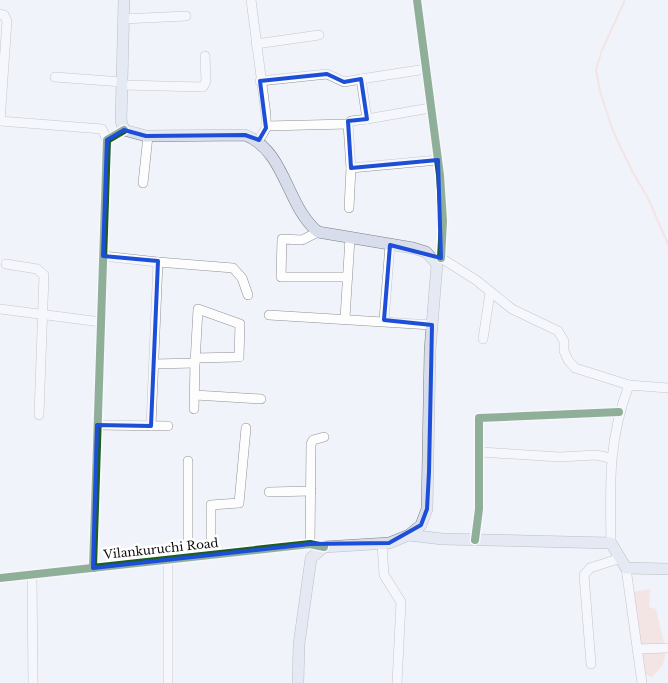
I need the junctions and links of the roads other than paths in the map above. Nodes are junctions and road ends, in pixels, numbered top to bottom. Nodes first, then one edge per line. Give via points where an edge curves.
1 (124, 0) edge
2 (251, 0) edge
3 (417, 0) edge
4 (0, 14) edge
5 (186, 16) dead end
6 (123, 19) junction
7 (319, 35) dead end
8 (256, 44) junction
9 (205, 56) dead end
10 (426, 69) junction
11 (55, 77) dead end
12 (361, 79) junction
13 (260, 81) junction
14 (122, 84) junction
15 (430, 108) junction
16 (367, 119) junction
17 (0, 121) edge
18 (348, 124) junction
19 (266, 126) junction
20 (124, 130) junction
21 (148, 136) junction
22 (107, 140) junction
23 (259, 140) junction
24 (438, 160) junction
25 (351, 168) junction
26 (143, 183) dead end
27 (350, 208) dead end
28 (318, 232) junction
29 (350, 238) junction
30 (390, 245) junction
31 (103, 256) junction
32 (438, 259) junction
33 (158, 262) junction
34 (6, 264) dead end
35 (348, 276) junction
36 (490, 293) junction
37 (248, 294) dead end
38 (0, 309) edge
39 (42, 314) junction
40 (269, 315) dead end
41 (345, 318) junction
42 (384, 320) junction
43 (101, 322) junction
44 (432, 325) junction
45 (483, 339) dead end
46 (195, 361) junction
47 (154, 364) junction
48 (629, 384) junction
49 (668, 388) edge
50 (194, 395) junction
51 (261, 399) dead end
52 (194, 409) dead end
53 (619, 412) junction
54 (39, 415) dead end
55 (97, 425) junction
56 (151, 426) junction
57 (168, 426) dead end
58 (246, 428) dead end
59 (324, 437) dead end
60 (480, 452) junction
61 (610, 458) junction
62 (188, 461) dead end
63 (311, 491) junction
64 (269, 492) dead end
65 (409, 535) junction
66 (475, 540) junction
67 (611, 543) junction
68 (310, 544) junction
69 (382, 544) junction
70 (324, 547) junction
71 (211, 555) junction
72 (188, 558) junction
73 (168, 560) junction
74 (623, 563) junction
75 (93, 568) junction
76 (668, 569) edge
77 (32, 575) junction
78 (0, 578) edge
79 (668, 648) edge
80 (637, 649) junction
81 (591, 664) dead end
82 (33, 683) edge
83 (168, 683) edge
84 (298, 683) edge
85 (397, 683) edge
86 (642, 683) edge

1 - 6 main road
2 - 8 street
3 - 10 street
4 - 17 street via 4,14 7,22
5 - 6 street
6 - 14 main road
7 - 8 street
8 - 13 street
9 - 14 street via 206,81 203,87
10 - 12 street
10 - 15 street
11 - 14 street
12 - 13 street via 344,82 327,74
12 - 16 street
13 - 19 street
14 - 20 main road via 121,121
15 - 16 street
15 - 24 street
16 - 18 street
17 - 22 street via 102,130
18 - 19 street
18 - 25 street
19 - 23 street
20 - 21 main road
20 - 22 street
21 - 23 main road via 226,134
21 - 26 street
22 - 31 street
23 - 28 main road via 276,164 308,224
24 - 25 street
24 - 32 street via 443,221
25 - 27 street
28 - 29 main road
28 - 35 street via 302,240 282,239 281,277
29 - 30 main road
29 - 35 street
30 - 32 main road via 426,252
30 - 42 street
31 - 33 street
31 - 43 street
32 - 36 street via 476,280
32 - 44 main road
33 - 37 street via 233,268 242,278
33 - 47 street
34 - 39 street via 37,268 43,272
35 - 41 street
36 - 45 street
36 - 48 street via 512,309 558,330 568,360 575,368
38 - 39 street
39 - 43 street
39 - 54 street
40 - 41 street
41 - 42 street
42 - 44 street
43 - 55 street
44 - 65 main road via 427,509 421,525
46 - 46 street via 198,309 240,324 239,357
46 - 47 street
46 - 50 street
47 - 56 street
48 - 49 street
48 - 53 street
50 - 51 street
50 - 52 street
53 - 60 street via 479,418
53 - 61 street
55 - 56 street
55 - 75 street
56 - 57 street
58 - 71 street via 239,503 212,505
59 - 63 street via 313,440 311,444
60 - 61 street
60 - 66 street
61 - 67 street
62 - 72 street
63 - 64 street
63 - 68 street
65 - 66 main road
65 - 69 main road
66 - 67 main road
67 - 74 main road
68 - 70 street, Vilankuruchi Road
68 - 71 street, Vilankuruchi Road
69 - 70 main road
69 - 85 street via 384,575 401,602
70 - 84 main road via 311,558 309,566 299,644
71 - 72 street, Vilankuruchi Road
72 - 73 street, Vilankuruchi Road
73 - 75 street, Vilankuruchi Road
73 - 83 street
74 - 76 main road
74 - 80 street
74 - 81 street via 590,568 584,575
75 - 77 street, Vilankuruchi Road
77 - 78 street, Vilankuruchi Road
77 - 82 street
79 - 80 street
80 - 86 street

